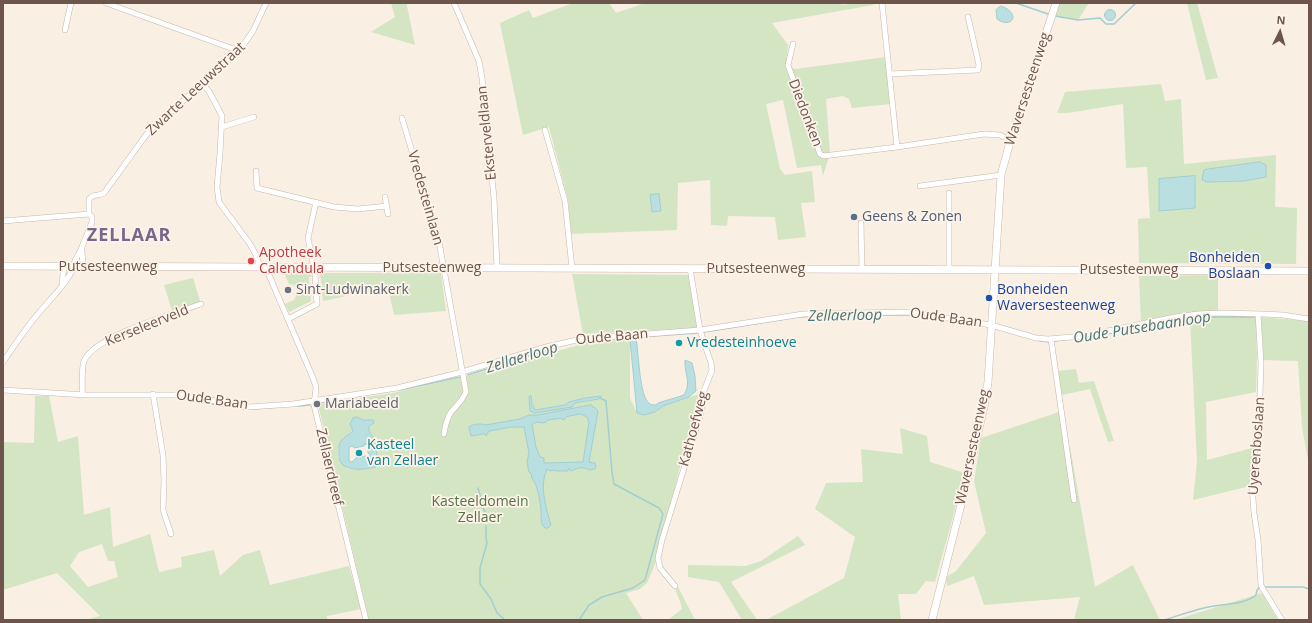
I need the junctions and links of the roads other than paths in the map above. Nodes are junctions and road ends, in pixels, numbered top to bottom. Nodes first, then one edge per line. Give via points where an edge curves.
1 (71, 3) edge
2 (106, 3) edge
3 (266, 3) edge
4 (454, 3) edge
5 (882, 3) edge
6 (1056, 3) edge
7 (968, 17) dead end
8 (65, 30) dead end
9 (793, 44) dead end
10 (239, 51) junction
11 (889, 74) junction
12 (203, 84) junction
13 (254, 117) dead end
14 (402, 118) dead end
15 (222, 127) junction
16 (545, 130) dead end
17 (1010, 142) junction
18 (897, 147) junction
19 (256, 171) dead end
20 (1001, 175) junction
21 (920, 186) dead end
22 (949, 193) dead end
23 (385, 197) dead end
24 (316, 202) junction
25 (387, 206) junction
26 (89, 214) junction
27 (388, 214) dead end
28 (3, 221) edge
29 (861, 223) dead end
30 (82, 247) junction
31 (3, 266) edge
32 (70, 267) junction
33 (83, 267) junction
34 (263, 268) junction
35 (443, 268) junction
36 (497, 268) junction
37 (572, 268) junction
38 (690, 268) junction
39 (862, 269) junction
40 (949, 269) junction
41 (995, 269) junction
42 (314, 270) junction
43 (1309, 271) edge
44 (61, 288) junction
45 (201, 304) dead end
46 (1258, 314) junction
47 (288, 319) junction
48 (1309, 319) edge
49 (991, 325) junction
50 (700, 330) junction
51 (1051, 339) junction
52 (3, 362) edge
53 (462, 372) junction
54 (3, 390) edge
55 (82, 394) junction
56 (153, 394) junction
57 (313, 400) junction
58 (444, 434) dead end
59 (1074, 500) dead end
60 (171, 534) dead end
61 (675, 586) dead end
62 (366, 620) edge
63 (932, 620) edge
64 (1282, 620) edge

1 - 8 street
2 - 10 street
3 - 10 street, Zwarte Leeuwstraat via 253,31
4 - 36 street, Eksterveldlaan via 479,62 482,78 495,206
5 - 11 street
6 - 17 main road, Waversesteenweg
7 - 11 street via 980,65 978,70
9 - 18 street, Diedonken via 788,65 823,156
10 - 12 street, Zwarte Leeuwstraat
11 - 18 street
12 - 15 street, Zellaerdreef via 221,112
12 - 26 street, Zwarte Leeuwstraat via 149,131 104,193 89,199
13 - 15 street
14 - 35 street, Vredesteinlaan via 439,242
15 - 34 street, Zellaerdreef via 217,187 219,202 250,244
16 - 37 street via 565,201
17 - 18 street, Diedonken via 1000,135 984,134
17 - 20 main road, Waversesteenweg
19 - 24 street via 257,188
20 - 21 street
20 - 41 main road, Waversesteenweg
22 - 40 street
23 - 25 street
24 - 25 street via 358,209
24 - 42 street via 308,238
25 - 27 street
26 - 28 street
26 - 30 street, Zwarte Leeuwstraat via 92,222
29 - 39 street
30 - 32 street, Zwarte Leeuwstraat
30 - 33 street, Zwarte Leeuwstraat
31 - 32 main road, Putsesteenweg
32 - 33 main road, Putsesteenweg
32 - 44 street
32 - 44 street via 70,274
33 - 34 main road, Putsesteenweg
34 - 42 main road, Putsesteenweg
34 - 47 street, Zellaerdreef
35 - 36 main road, Putsesteenweg
35 - 42 main road, Putsesteenweg
35 - 53 street, Vredesteinlaan
36 - 37 main road, Putsesteenweg
37 - 38 main road, Putsesteenweg
38 - 39 main road, Putsesteenweg
38 - 50 street, Kathoefweg
39 - 40 main road, Putsesteenweg
40 - 41 main road, Putsesteenweg
41 - 43 main road, Putsesteenweg
41 - 49 main road, Waversesteenweg
42 - 47 street via 317,304
44 - 52 street via 36,315
45 - 55 street, Kerseleerveld via 138,326 103,342 84,362
46 - 48 street, Oude Baan
46 - 51 street, Oude Baan via 1198,314 1084,336
46 - 64 street, Uyerenboslaan via 1261,363 1252,473 1254,513 1261,585
47 - 57 street, Zellaerdreef via 316,387
49 - 50 street, Oude Baan via 910,312 883,312 802,314
49 - 51 street, Oude Baan via 1036,338
49 - 63 main road, Waversesteenweg via 984,407
50 - 53 street, Oude Baan via 581,339
50 - 61 street, Kathoefweg via 712,370 658,558 660,568
51 - 59 street
53 - 57 street, Oude Baan via 397,388
53 - 58 street, Vredesteinlaan via 466,392 461,403 451,413
54 - 55 street, Oude Baan
55 - 56 street, Oude Baan
56 - 57 street, Oude Baan via 185,395 249,407
56 - 60 street, Oude Baan via 163,455 163,510
57 - 62 street, Zellaerdreef

